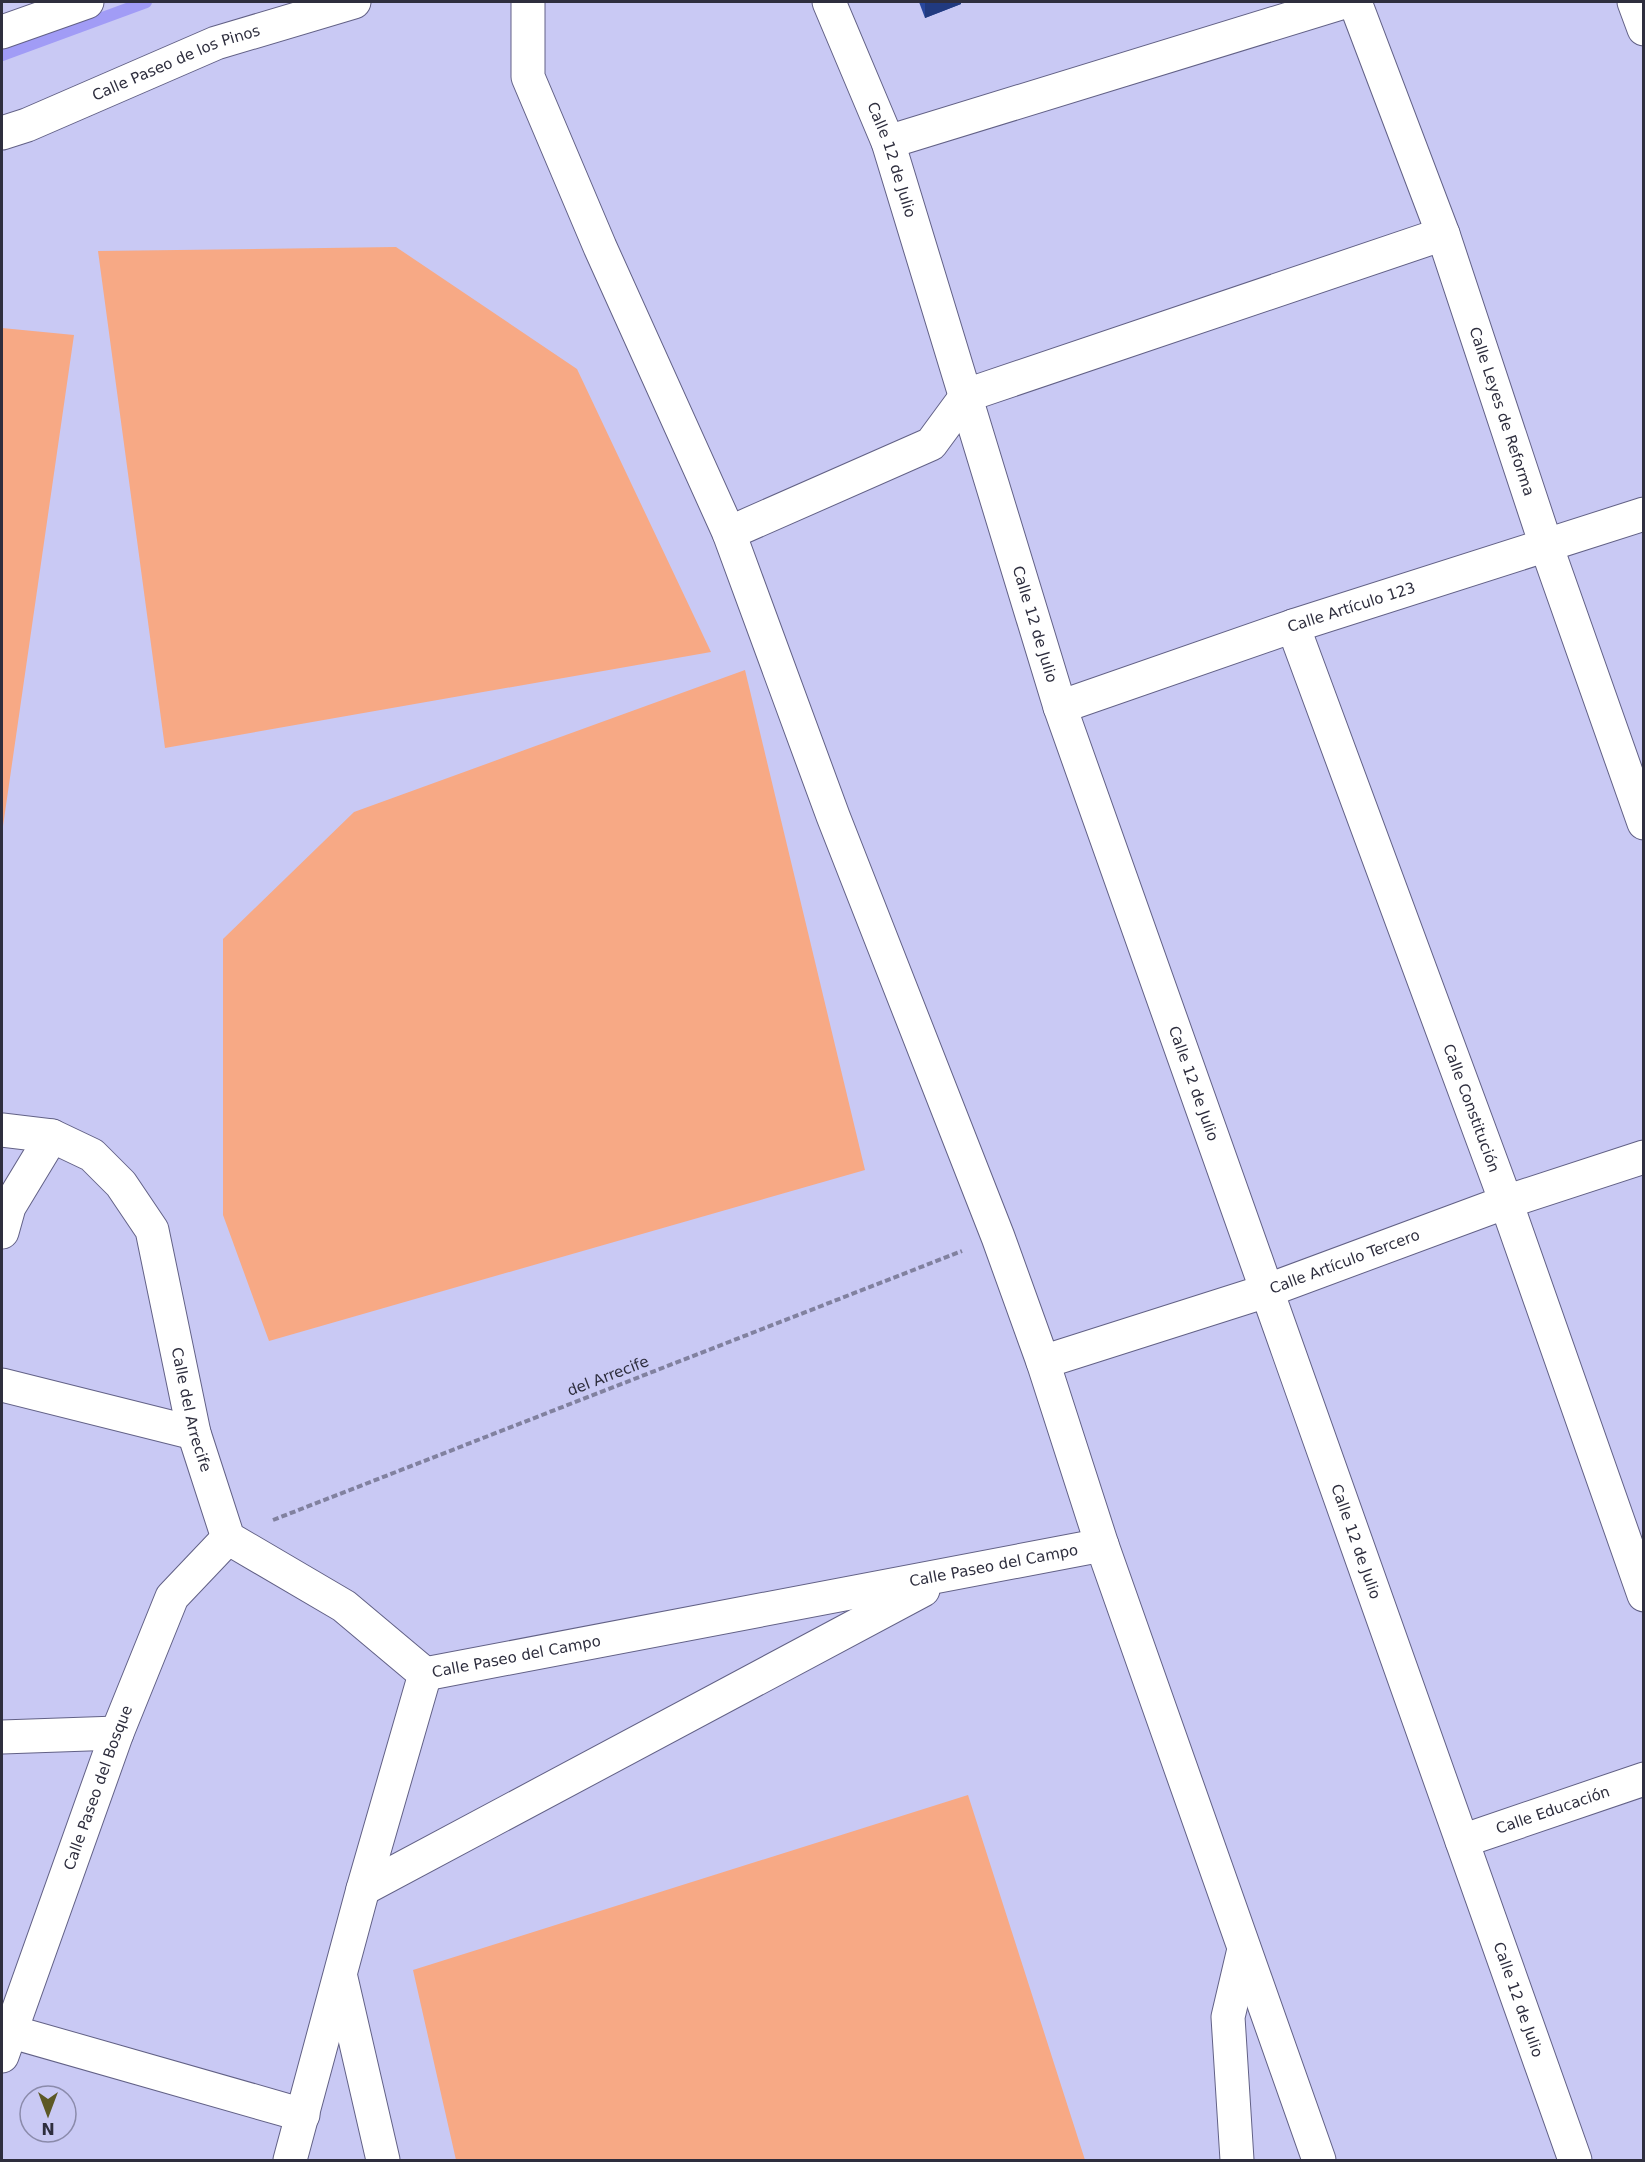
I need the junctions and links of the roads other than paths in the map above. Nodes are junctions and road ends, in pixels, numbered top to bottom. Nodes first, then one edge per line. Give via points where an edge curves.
1 (87, 2) edge
2 (354, 2) edge
3 (528, 2) edge
4 (829, 2) edge
5 (1344, 2) edge
6 (1355, 2) edge
7 (1634, 2) edge
8 (1644, 29) edge
9 (2, 32) edge
10 (2, 133) edge
11 (888, 142) junction
12 (1443, 234) junction
13 (967, 395) junction
14 (1644, 514) edge
15 (729, 533) junction
16 (1546, 545) junction
17 (1293, 626) junction
18 (1060, 707) junction
19 (1644, 823) edge
20 (2, 1130) edge
21 (51, 1136) junction
22 (1644, 1157) edge
23 (1506, 1202) junction
24 (2, 1232) edge
25 (1266, 1291) junction
26 (1043, 1362) junction
27 (2, 1385) edge
28 (194, 1433) junction
29 (228, 1538) junction
30 (1102, 1545) junction
31 (954, 1573) junction
32 (1644, 1594) edge
33 (425, 1674) junction
34 (117, 1733) junction
35 (2, 1737) edge
36 (1644, 1779) edge
37 (1461, 1841) junction
38 (363, 1889) junction
39 (1244, 1948) junction
40 (340, 1973) junction
41 (4, 2039) edge
42 (303, 2115) junction
43 (290, 2160) edge
44 (383, 2160) edge
45 (1238, 2160) edge
46 (1319, 2160) edge
47 (1575, 2160) edge

1 - 9 street
2 - 10 street, Calle Paseo de los Pinos via 216,43
3 - 15 street via 528,77
4 - 11 street, Calle 12 de Julio
5 - 11 street
6 - 12 street, Calle Leyes de Reforma
7 - 8 street
11 - 13 street, Calle 12 de Julio
12 - 13 street
12 - 16 street, Calle Leyes de Reforma
13 - 15 street via 931,444
13 - 18 street, Calle 12 de Julio
14 - 16 street, Calle Artículo 123
15 - 26 street
16 - 17 street, Calle Artículo 123
16 - 19 street, Calle Leyes de Reforma
17 - 18 street, Calle Artículo 123
17 - 23 street, Calle Constitución
18 - 25 street, Calle 12 de Julio
20 - 21 street, Calle del Arrecife
21 - 24 street via 9,1207
21 - 28 street, Calle del Arrecife via 92,1155 121,1184 152,1230
22 - 23 street, Calle Artículo Tercero
23 - 25 street, Calle Artículo Tercero
23 - 32 street, Calle Constitución
25 - 26 street, Calle Artículo Tercero
25 - 37 street, Calle 12 de Julio
26 - 30 street
27 - 28 street
28 - 29 street, Calle del Arrecife
29 - 33 street via 344,1606
29 - 34 street, Calle Paseo del Bosque via 172,1597
30 - 31 street, Calle Paseo del Campo
30 - 39 street
31 - 33 street, Calle Paseo del Campo
31 - 38 street
33 - 38 street, Calle Paseo del Campo
34 - 35 street
34 - 41 street, Calle Paseo del Bosque
36 - 37 street, Calle Educación
37 - 47 street, Calle 12 de Julio
38 - 40 street, Calle Paseo del Campo
39 - 45 street via 1228,2017
39 - 46 street
40 - 42 street, Calle Paseo del Campo
40 - 44 street
41 - 42 street
42 - 43 street, Calle Paseo del Campo

